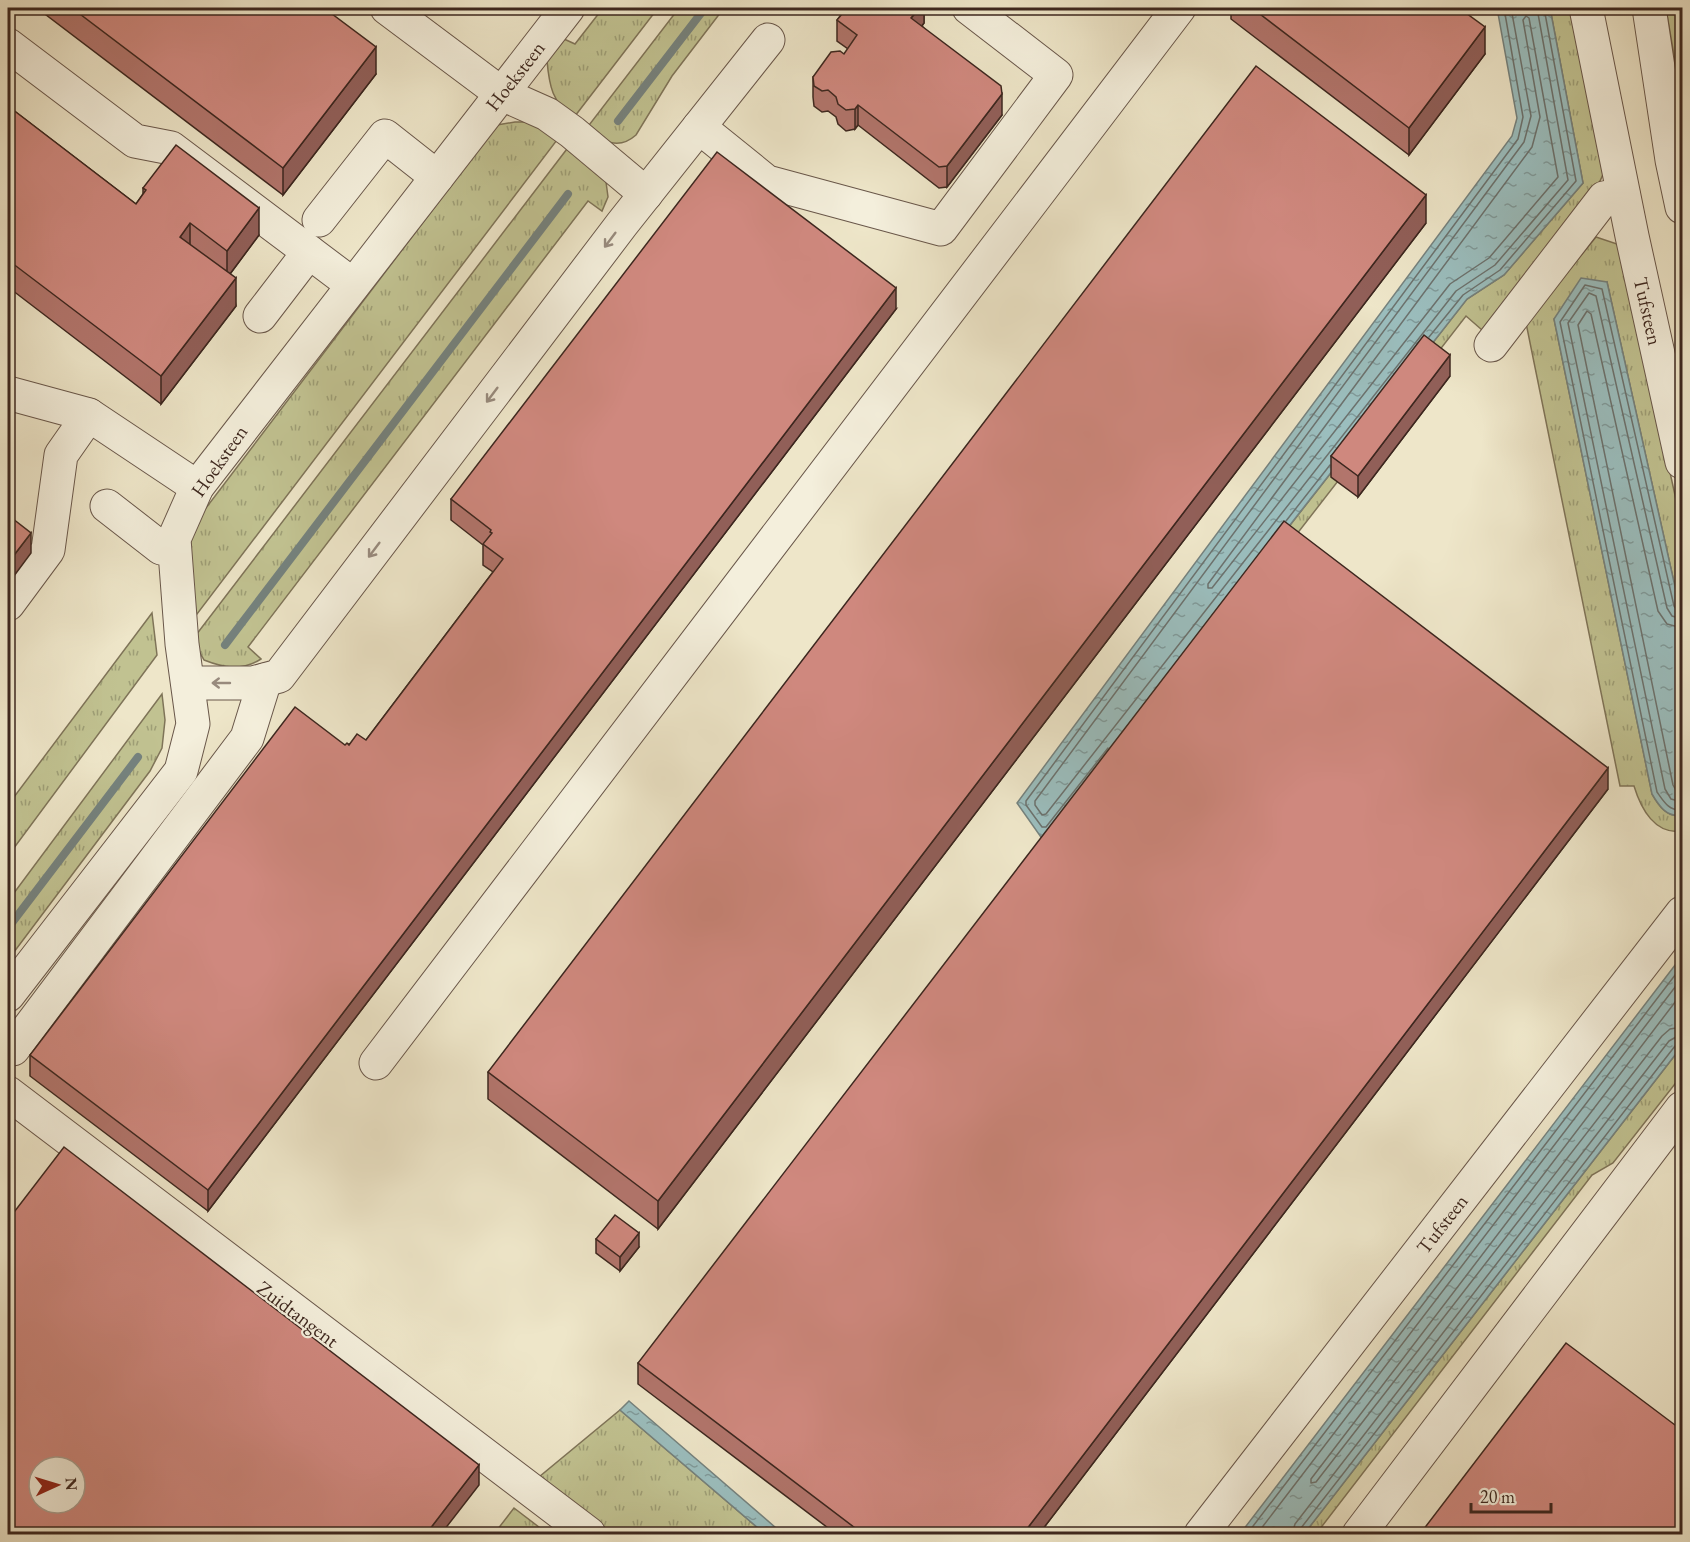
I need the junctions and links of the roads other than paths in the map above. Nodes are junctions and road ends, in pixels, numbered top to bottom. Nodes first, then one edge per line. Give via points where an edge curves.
1 (387, 8) edge
2 (568, 8) edge
3 (969, 8) edge
4 (1179, 8) edge
5 (1586, 8) edge
6 (1649, 8) edge
7 (768, 40) dead end
8 (8, 45) edge
9 (502, 94) junction
10 (699, 127) junction
11 (437, 177) junction
12 (646, 194) junction
13 (1623, 194) junction
14 (1683, 207) edge
15 (319, 220) dead end
16 (309, 252) junction
17 (353, 285) junction
18 (260, 316) dead end
19 (1491, 345) dead end
20 (8, 393) edge
21 (88, 415) junction
22 (1683, 462) edge
23 (196, 488) junction
24 (106, 506) dead end
25 (161, 548) dead end
26 (8, 604) edge
27 (265, 680) junction
28 (188, 683) junction
29 (1683, 913) edge
30 (8, 995) edge
31 (13, 1049) dead end
32 (376, 1063) dead end
33 (8, 1094) edge
34 (1683, 1108) edge
35 (589, 1534) edge
36 (1202, 1534) edge
37 (1359, 1534) edge

1 - 9 street
2 - 9 street, Hoeksteen
3 - 10 street via 1056,75 941,229 767,182
4 - 32 street
5 - 13 street, Tufsteen
6 - 14 street
7 - 10 street
8 - 16 street via 135,141 171,148
9 - 11 street, Hoeksteen
9 - 12 street via 547,114
10 - 12 street
11 - 15 street via 385,136
11 - 17 street, Hoeksteen
12 -> 27 street via 279,676
13 - 19 street via 1604,198
13 - 22 street, Tufsteen
16 - 17 street
16 - 18 street
17 - 23 street, Hoeksteen
20 - 21 street
21 - 23 street
21 - 26 street via 61,455 48,550
23 - 28 street, Hoeksteen via 174,539
24 - 25 street
27 -> 28 street via 253,684
27 - 31 street via 247,738
28 - 30 street, Hoeksteen via 193,724 181,771
29 - 36 street, Tufsteen
33 - 35 street, Zuidtangent
34 - 37 street

